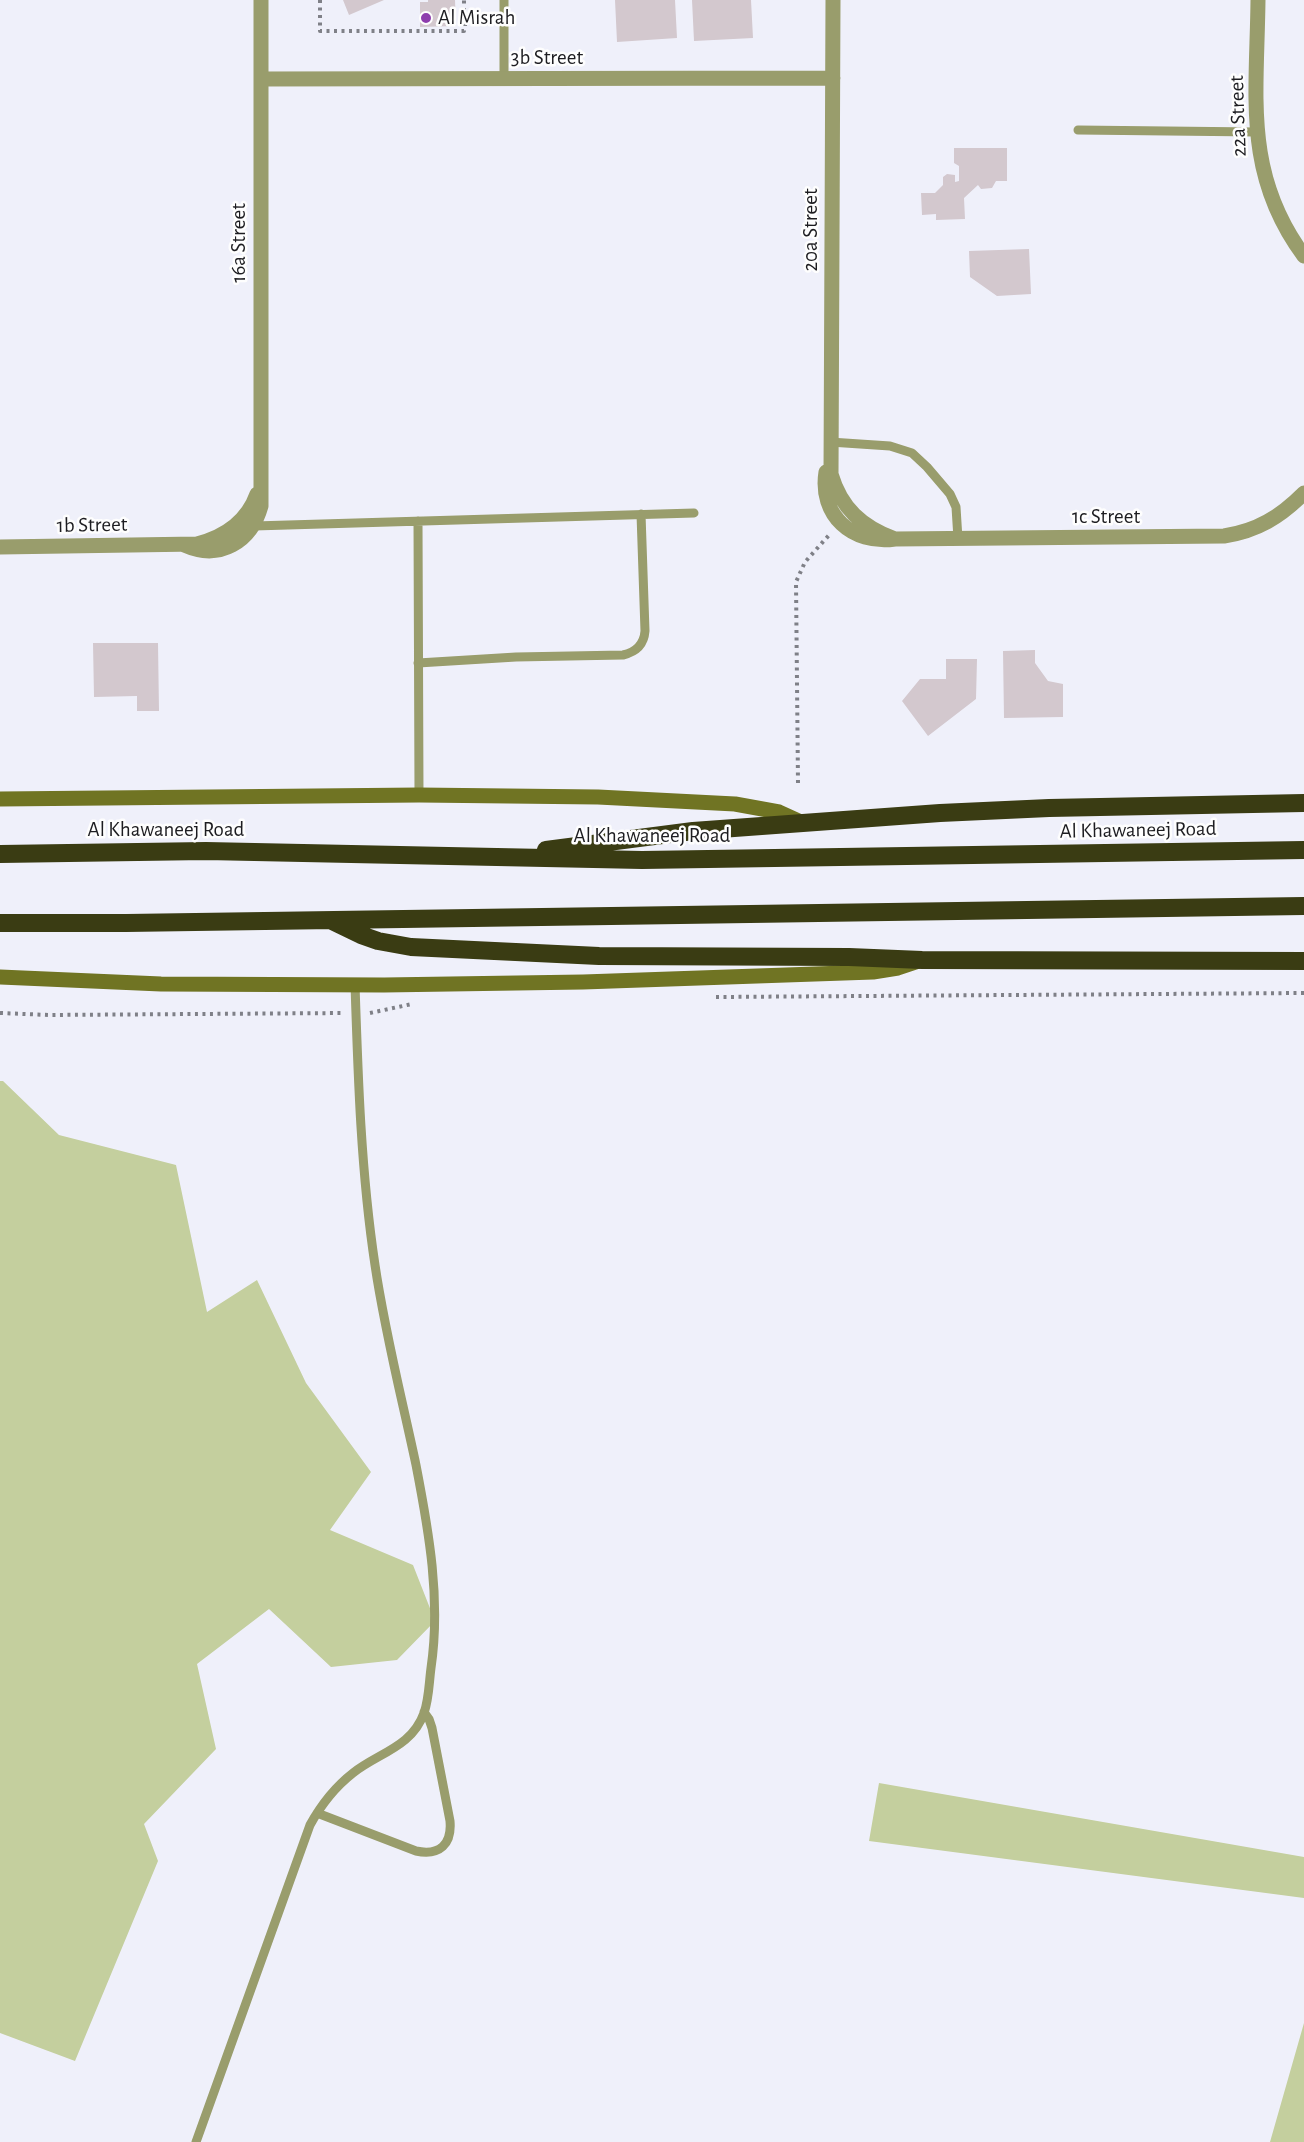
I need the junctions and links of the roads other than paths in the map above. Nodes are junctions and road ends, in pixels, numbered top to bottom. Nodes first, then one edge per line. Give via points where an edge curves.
1 (261, 0) edge
2 (504, 0) edge
3 (833, 0) edge
4 (1258, 0) edge
5 (832, 78) junction
6 (261, 79) junction
7 (504, 79) junction
8 (1078, 129) dead end
9 (1257, 132) junction
10 (1304, 256) edge
11 (830, 442) junction
12 (260, 486) junction
13 (1304, 493) edge
14 (694, 513) dead end
15 (641, 514) junction
16 (845, 517) joint
17 (417, 521) junction
18 (254, 526) junction
19 (236, 535) junction
20 (958, 539) junction
21 (0, 547) edge
22 (418, 663) junction
23 (419, 795) junction
24 (0, 799) edge
25 (1304, 803) edge
26 (801, 822) junction
27 (1304, 849) edge
28 (0, 854) edge
29 (498, 858) junction
30 (1304, 906) edge
31 (331, 920) junction
32 (0, 923) edge
33 (922, 960) junction
34 (1304, 961) edge
35 (0, 977) edge
36 (355, 984) junction
37 (424, 1712) junction
38 (317, 1813) junction
39 (196, 2142) edge

1 - 6 street, 16a Street
2 - 7 lane
3 - 5 street, 20a Street
4 - 9 street, 22a Street
5 - 7 street, 3b Street
5 - 11 street, 20a Street
6 - 7 street, 3b Street
6 - 12 street, 16a Street
8 - 9 lane
9 - 10 street, 22a Street via 1269,194
11 - 16 street, 20a Street via 835,487
11 - 20 lane via 890,446 912,453 950,494 956,507
12 - 18 street, 16a Street via 261,506
12 - 19 street, 16a Street
13 - 20 street, 1c Street via 1268,523 1224,537
14 - 15 lane
15 - 17 lane
15 - 22 lane via 645,631 634,651 623,655
16 - 20 street, 1c Street via 860,537 883,541
17 - 18 lane
17 - 22 lane
18 - 19 street
19 - 21 street, 1b Street via 184,545
22 - 23 lane
23 - 24 street
23 - 26 street via 598,797 735,804 778,812
25 - 26 highway via 1049,808
26 - 29 highway via 639,837
27 - 29 highway, Al Khawaneej Road via 642,860
28 - 29 highway, Al Khawaneej Road via 206,851
30 - 31 highway
31 - 32 highway
31 - 33 highway via 378,941 411,947 599,956
33 - 34 highway
33 - 36 street via 873,972 583,982
35 - 36 street via 161,984
36 - 37 lane via 367,1211 384,1322 422,1497 433,1569 435,1641
37 - 38 lane via 404,1741 355,1771
37 - 38 lane via 431,1724 450,1821 446,1844 432,1852 416,1851
38 - 39 lane via 304,1839

